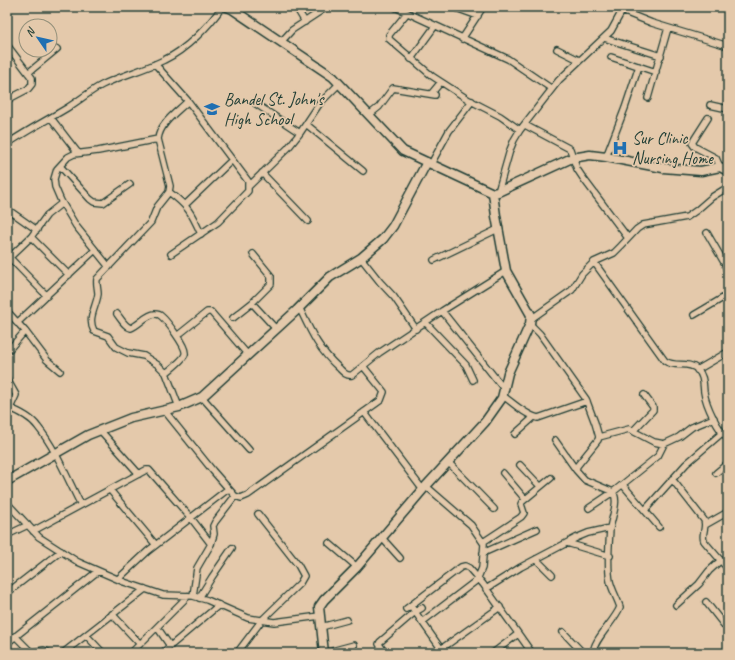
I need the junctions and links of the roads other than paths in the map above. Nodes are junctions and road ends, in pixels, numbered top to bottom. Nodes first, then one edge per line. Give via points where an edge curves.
1 (222, 7) edge
2 (227, 7) edge
3 (296, 7) edge
4 (328, 7) edge
5 (395, 7) edge
6 (453, 7) edge
7 (483, 7) edge
8 (612, 7) edge
9 (622, 11) junction
10 (407, 13) junction
11 (478, 16) junction
12 (305, 22) junction
13 (435, 26) junction
14 (668, 28) junction
15 (604, 38) junction
16 (462, 39) junction
17 (282, 42) junction
18 (7, 45) edge
19 (728, 46) edge
20 (557, 48) dead end
21 (661, 56) junction
22 (611, 57) dead end
23 (45, 58) edge
24 (411, 59) junction
25 (579, 60) junction
26 (155, 64) junction
27 (639, 66) junction
28 (656, 72) junction
29 (28, 73) junction
30 (441, 82) junction
31 (339, 84) junction
32 (552, 89) junction
33 (648, 98) dead end
34 (7, 100) edge
35 (188, 101) junction
36 (472, 101) junction
37 (256, 104) dead end
38 (710, 105) dead end
39 (728, 110) edge
40 (369, 114) junction
41 (50, 118) junction
42 (708, 118) dead end
43 (306, 124) junction
44 (525, 125) junction
45 (520, 130) junction
46 (300, 133) junction
47 (158, 139) junction
48 (7, 144) edge
49 (78, 153) junction
50 (606, 157) junction
51 (572, 158) junction
52 (232, 160) junction
53 (429, 163) junction
54 (60, 166) junction
55 (720, 168) junction
56 (363, 170) dead end
57 (728, 171) edge
58 (262, 173) junction
59 (130, 184) dead end
60 (249, 186) junction
61 (728, 187) edge
62 (169, 192) junction
63 (496, 192) junction
64 (62, 203) junction
65 (185, 205) junction
66 (7, 209) edge
67 (308, 221) dead end
68 (498, 229) junction
69 (37, 230) junction
70 (707, 233) dead end
71 (201, 234) junction
72 (31, 237) junction
73 (628, 238) junction
74 (95, 250) junction
75 (171, 254) dead end
76 (253, 254) dead end
77 (361, 258) junction
78 (9, 259) edge
79 (434, 260) dead end
80 (594, 262) junction
81 (109, 267) junction
82 (506, 271) junction
83 (728, 274) edge
84 (69, 275) junction
85 (728, 294) edge
86 (47, 296) junction
87 (252, 303) junction
88 (300, 307) junction
89 (7, 311) edge
90 (442, 311) junction
91 (117, 314) dead end
92 (694, 315) dead end
93 (233, 318) dead end
94 (530, 321) junction
95 (426, 322) junction
96 (17, 323) junction
97 (276, 329) junction
98 (416, 329) junction
99 (25, 331) junction
100 (177, 336) junction
101 (7, 352) edge
102 (728, 352) edge
103 (248, 354) junction
104 (363, 366) junction
105 (697, 370) junction
106 (60, 371) dead end
107 (166, 373) junction
108 (7, 379) edge
109 (473, 380) dead end
110 (503, 392) junction
111 (644, 395) dead end
112 (202, 397) junction
113 (587, 401) junction
114 (8, 407) edge
115 (178, 407) junction
116 (164, 410) junction
117 (364, 412) junction
118 (534, 417) junction
119 (714, 418) junction
120 (100, 430) junction
121 (633, 431) junction
122 (722, 433) junction
123 (515, 434) dead end
124 (599, 437) junction
125 (728, 438) edge
126 (555, 440) dead end
127 (664, 444) junction
128 (249, 450) dead end
129 (55, 454) junction
130 (448, 462) junction
131 (728, 463) edge
132 (520, 465) dead end
133 (576, 470) junction
134 (503, 473) dead end
135 (716, 473) dead end
136 (139, 474) junction
137 (551, 478) dead end
138 (672, 479) junction
139 (7, 481) edge
140 (623, 485) junction
141 (540, 486) junction
142 (425, 488) junction
143 (228, 489) junction
144 (110, 490) junction
145 (614, 492) junction
146 (235, 496) junction
147 (525, 499) junction
148 (7, 504) edge
149 (81, 506) junction
150 (589, 508) dead end
151 (494, 509) dead end
152 (645, 510) junction
153 (728, 512) edge
154 (258, 514) dead end
155 (191, 518) junction
156 (28, 525) junction
157 (706, 525) junction
158 (659, 527) dead end
159 (610, 528) junction
160 (537, 529) dead end
161 (33, 530) junction
162 (7, 535) edge
163 (382, 538) junction
164 (329, 542) dead end
165 (483, 542) junction
166 (567, 543) junction
167 (211, 544) junction
168 (156, 545) junction
169 (232, 548) dead end
170 (61, 551) junction
171 (483, 553) junction
172 (610, 556) junction
173 (400, 558) dead end
174 (536, 559) junction
175 (721, 560) junction
176 (358, 567) junction
177 (728, 569) edge
178 (98, 571) junction
179 (552, 575) dead end
180 (478, 578) junction
181 (118, 579) junction
182 (144, 589) junction
183 (486, 589) junction
184 (7, 593) edge
185 (190, 596) junction
186 (199, 598) junction
187 (706, 602) dead end
188 (219, 605) junction
189 (676, 605) dead end
190 (500, 607) junction
191 (422, 608) dead end
192 (415, 612) junction
193 (112, 614) junction
194 (320, 616) junction
195 (262, 620) junction
196 (346, 620) dead end
197 (422, 622) junction
198 (321, 626) junction
199 (157, 627) junction
200 (728, 630) edge
201 (563, 632) dead end
202 (86, 634) junction
203 (518, 634) junction
204 (15, 636) junction
205 (7, 643) edge
206 (140, 644) junction
207 (170, 646) junction
208 (354, 646) dead end
209 (443, 651) edge
210 (529, 652) edge
211 (50, 653) edge
212 (63, 653) edge
213 (103, 653) edge
214 (131, 653) edge
215 (162, 653) edge
216 (237, 653) edge
217 (324, 653) edge
218 (385, 653) edge
219 (494, 653) edge
220 (584, 653) edge
221 (594, 653) edge

1 - 26 street via 212,21 184,47
2 - 17 street
3 - 12 street
4 - 12 street
5 - 10 street
6 - 11 street
7 - 11 street
8 - 9 street
9 - 14 street
9 - 15 street
10 - 13 street
10 - 24 street via 389,35 389,39
11 - 16 street
12 - 17 street via 292,30
13 - 16 street
13 - 24 street
14 - 19 street
14 - 21 street
15 - 21 street
15 - 25 street
16 - 32 street via 508,59
17 - 31 street via 333,77
18 - 29 street
20 - 25 street
21 - 28 street
22 - 27 street
23 - 29 street
24 - 30 street
25 - 32 street
26 - 35 street
26 - 41 street via 103,84
27 - 28 street
27 - 50 street
28 - 33 street
29 - 34 street via 32,78 31,86
30 - 36 street
30 - 40 street via 433,94 394,88 379,107
31 - 40 street
31 - 43 street via 320,103
32 - 44 street
35 - 47 street via 163,126
35 - 52 street
36 - 45 street
36 - 53 street
37 - 46 street
38 - 39 street
40 - 53 street via 403,151
41 - 48 street
41 - 49 street
42 - 55 street via 692,143 716,158
43 - 46 street
43 - 56 street
44 - 45 street
44 - 51 street via 566,146 573,153
45 - 63 street via 510,150
46 - 58 street
47 - 49 street
47 - 62 street via 170,186
49 - 54 street via 68,157
50 - 51 street via 590,155
50 - 55 street via 663,168 700,171
51 - 63 street
51 - 73 street via 583,178
52 - 60 street
52 - 65 street
53 - 63 street
53 - 77 street via 393,226 383,239
54 - 59 street via 90,199 99,203 103,203
54 - 64 street via 54,180
55 - 57 street
58 - 60 street
58 - 67 street
60 - 71 street via 243,197 218,222
61 - 73 street via 687,217 643,225
62 - 65 street
62 - 81 street via 157,207 151,222
63 - 68 street
64 - 69 street via 47,215
64 - 74 street
65 - 71 street via 191,211
66 - 69 street
68 - 79 street
68 - 82 street
69 - 72 street
70 - 83 street via 726,264
71 - 75 street
72 - 78 street
72 - 84 street
73 - 80 street via 614,253
74 - 81 street
74 - 84 street
76 - 87 street via 271,276 272,281
77 - 88 street via 330,277
77 - 98 street via 394,297
78 - 86 street
80 - 94 street via 582,274 572,290
80 - 105 street via 665,361 675,365 688,364
81 - 107 street via 97,279 98,295 91,316 91,326 94,331 108,336 116,347 150,359
82 - 90 street
82 - 94 street via 531,315
84 - 86 street
85 - 92 street
86 - 96 street
87 - 93 street
87 - 97 street
88 - 97 street
88 - 104 street via 312,337 326,357 349,376
89 - 96 street
90 - 95 street
90 - 110 street
91 - 100 street via 124,324 131,328 152,314 157,314 162,316
94 - 110 street via 508,373
94 - 113 street
95 - 98 street
95 - 109 street via 466,365
96 - 99 street
97 - 103 street
98 - 104 street
99 - 101 street
99 - 106 street via 47,360
100 - 103 street via 207,312 211,312
100 - 107 street via 186,353
102 - 105 street
103 - 112 street
104 - 117 street via 384,392 381,400
105 - 119 street via 703,380 704,393
107 - 115 street
108 - 114 street via 16,395
110 - 118 street
110 - 130 street via 485,422
111 - 121 street via 653,410
112 - 115 street
112 - 128 street
113 - 118 street via 538,418
113 - 124 street
114 - 129 street via 26,416 38,426
115 - 116 street
116 - 120 street via 131,418
116 - 143 street
117 - 142 street
117 - 146 street via 248,495 241,498
118 - 123 street
119 - 122 street
119 - 127 street via 692,427
120 - 129 street
120 - 136 street
121 - 124 street via 625,430
121 - 127 street via 654,442
122 - 125 street
122 - 138 street
124 - 133 street
126 - 133 street
127 - 140 street via 658,456
129 - 139 street
129 - 149 street
130 - 142 street
130 - 151 street
131 - 135 street
132 - 141 street
133 - 145 street via 585,480
134 - 147 street
136 - 144 street
136 - 155 street via 146,470 153,473
137 - 141 street
138 - 152 street
138 - 157 street
140 - 145 street
140 - 152 street
141 - 147 street
142 - 163 street
142 - 165 street via 471,526
143 - 146 street
143 - 155 street
144 - 149 street
144 - 168 street
145 - 150 street
145 - 159 street via 616,501
146 - 167 street via 213,526
147 - 165 street via 521,504 524,513 521,518
148 - 156 street
149 - 161 street
152 - 158 street
153 - 157 street
154 - 195 street via 304,576
155 - 167 street
155 - 168 street
156 - 161 street
156 - 162 street
157 - 175 street via 703,537
159 - 166 street
159 - 172 street
160 - 171 street
161 - 170 street
163 - 173 street
163 - 176 street
164 - 176 street
165 - 171 street
166 - 172 street
166 - 174 street
167 - 185 street via 197,568
168 - 181 street
169 - 186 street
170 - 178 street
170 - 184 street
171 - 180 street
172 - 221 street via 610,583 620,607 616,617 595,643
174 - 179 street
174 - 183 street
175 - 177 street
175 - 189 street
176 - 194 street via 324,600 319,607
178 - 181 street
178 - 204 street
180 - 183 street
180 - 192 street via 469,568 461,567 408,608
180 - 197 street
181 - 182 street
182 - 185 street via 163,595
182 - 193 street
183 - 190 street
185 - 186 street
185 - 199 street
186 - 188 street
187 - 200 street
188 - 195 street via 248,618
188 - 207 street
190 - 203 street
190 - 209 street
191 - 192 street
192 - 197 street
192 - 218 street via 380,642
193 - 202 street
193 - 206 street
194 - 195 street via 274,622
194 - 198 street
195 - 216 street
196 - 198 street
197 - 209 street
198 - 217 street
199 - 206 street
199 - 207 street
201 - 220 street
202 - 212 street
202 - 213 street
203 - 210 street
203 - 219 street
204 - 205 street
204 - 211 street via 30,651 44,650
206 - 214 street
207 - 215 street
208 - 217 street
220 - 221 street

